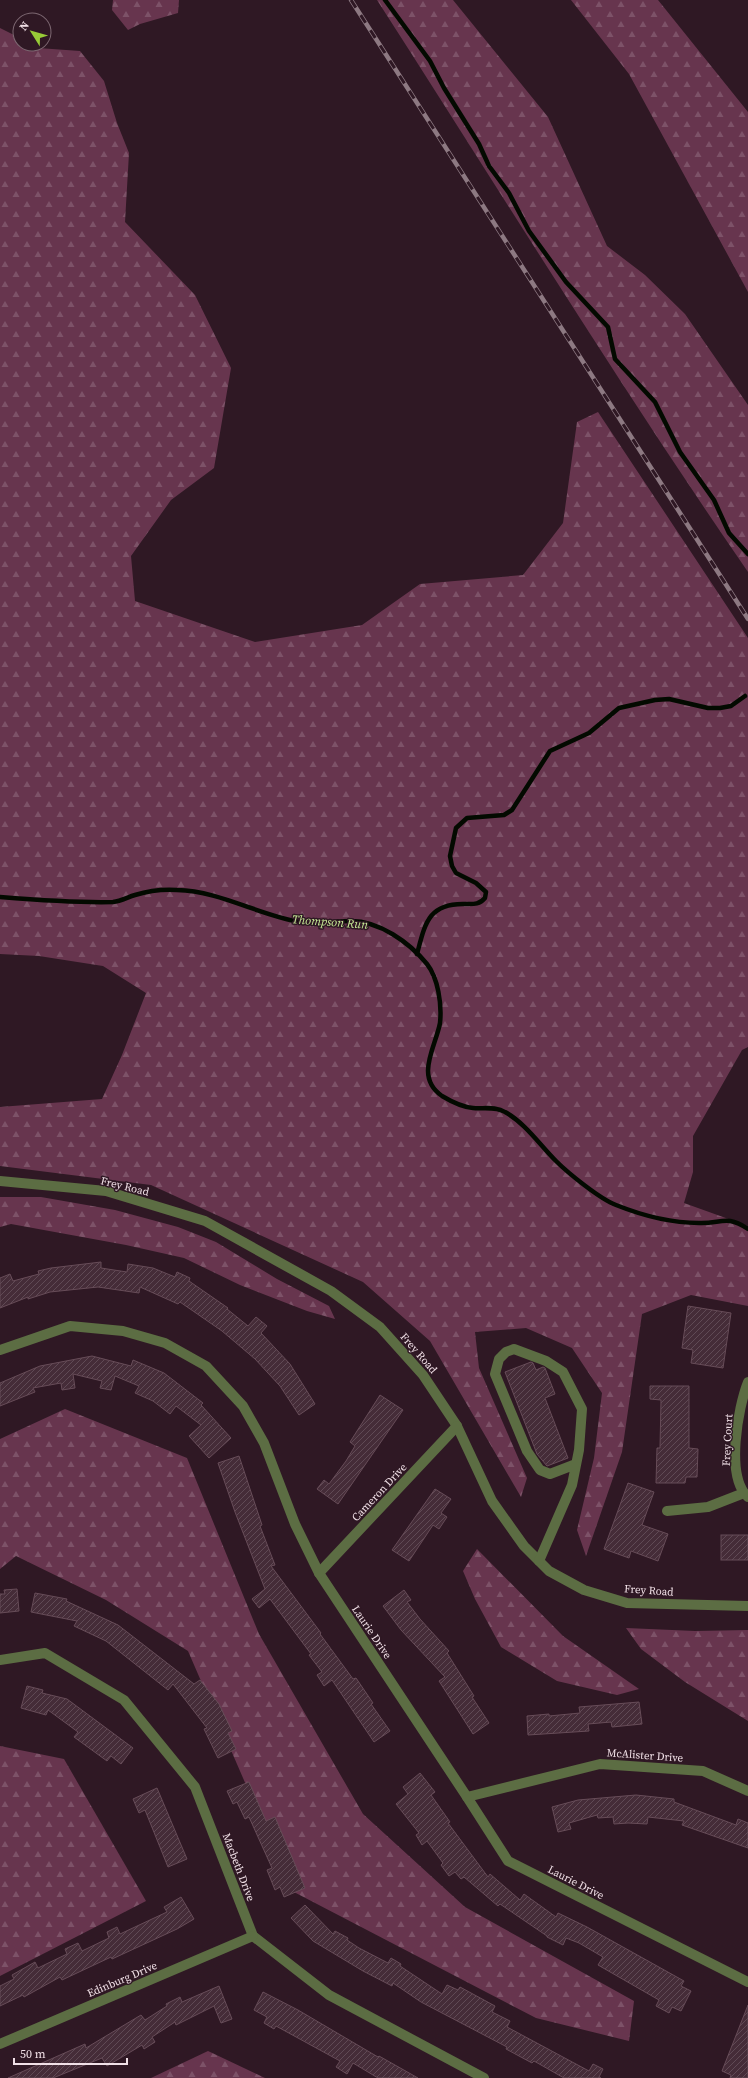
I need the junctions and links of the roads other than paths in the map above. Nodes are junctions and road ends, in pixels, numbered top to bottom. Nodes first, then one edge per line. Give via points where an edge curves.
1 (0, 1181) edge
2 (0, 1350) edge
3 (748, 1382) edge
4 (457, 1426) junction
5 (576, 1464) junction
6 (746, 1495) edge
7 (667, 1511) dead end
8 (539, 1561) junction
9 (319, 1573) junction
10 (748, 1606) edge
11 (0, 1660) edge
12 (748, 1791) edge
13 (467, 1797) junction
14 (253, 1936) junction
15 (748, 1982) edge
16 (0, 2044) edge
17 (484, 2078) edge

1 - 4 street, Frey Road via 106,1191 206,1221 331,1291 380,1327 423,1375
2 - 9 street, Laurie Drive via 70,1326 123,1331 165,1344 206,1366 243,1406 260,1437 295,1524
3 - 6 street, Frey Court via 740,1406 735,1458 738,1478
4 - 8 street, Frey Road via 492,1501 524,1546
4 - 9 street, Cameron Drive
5 - 5 street via 582,1408 562,1372 546,1361 514,1349 506,1352 499,1359 495,1374 527,1451 540,1470 550,1474
5 - 8 street via 572,1485
6 - 7 street via 708,1508
8 - 10 street, Frey Road via 549,1570 584,1590 627,1603
9 - 13 street, Laurie Drive
11 - 14 street, Macbeth Drive via 45,1653 124,1700 195,1787
12 - 13 street, McAlister Drive via 704,1771 600,1764
13 - 15 street, Laurie Drive via 508,1861
14 - 16 street, Edinburg Drive
14 - 17 street via 329,1996

